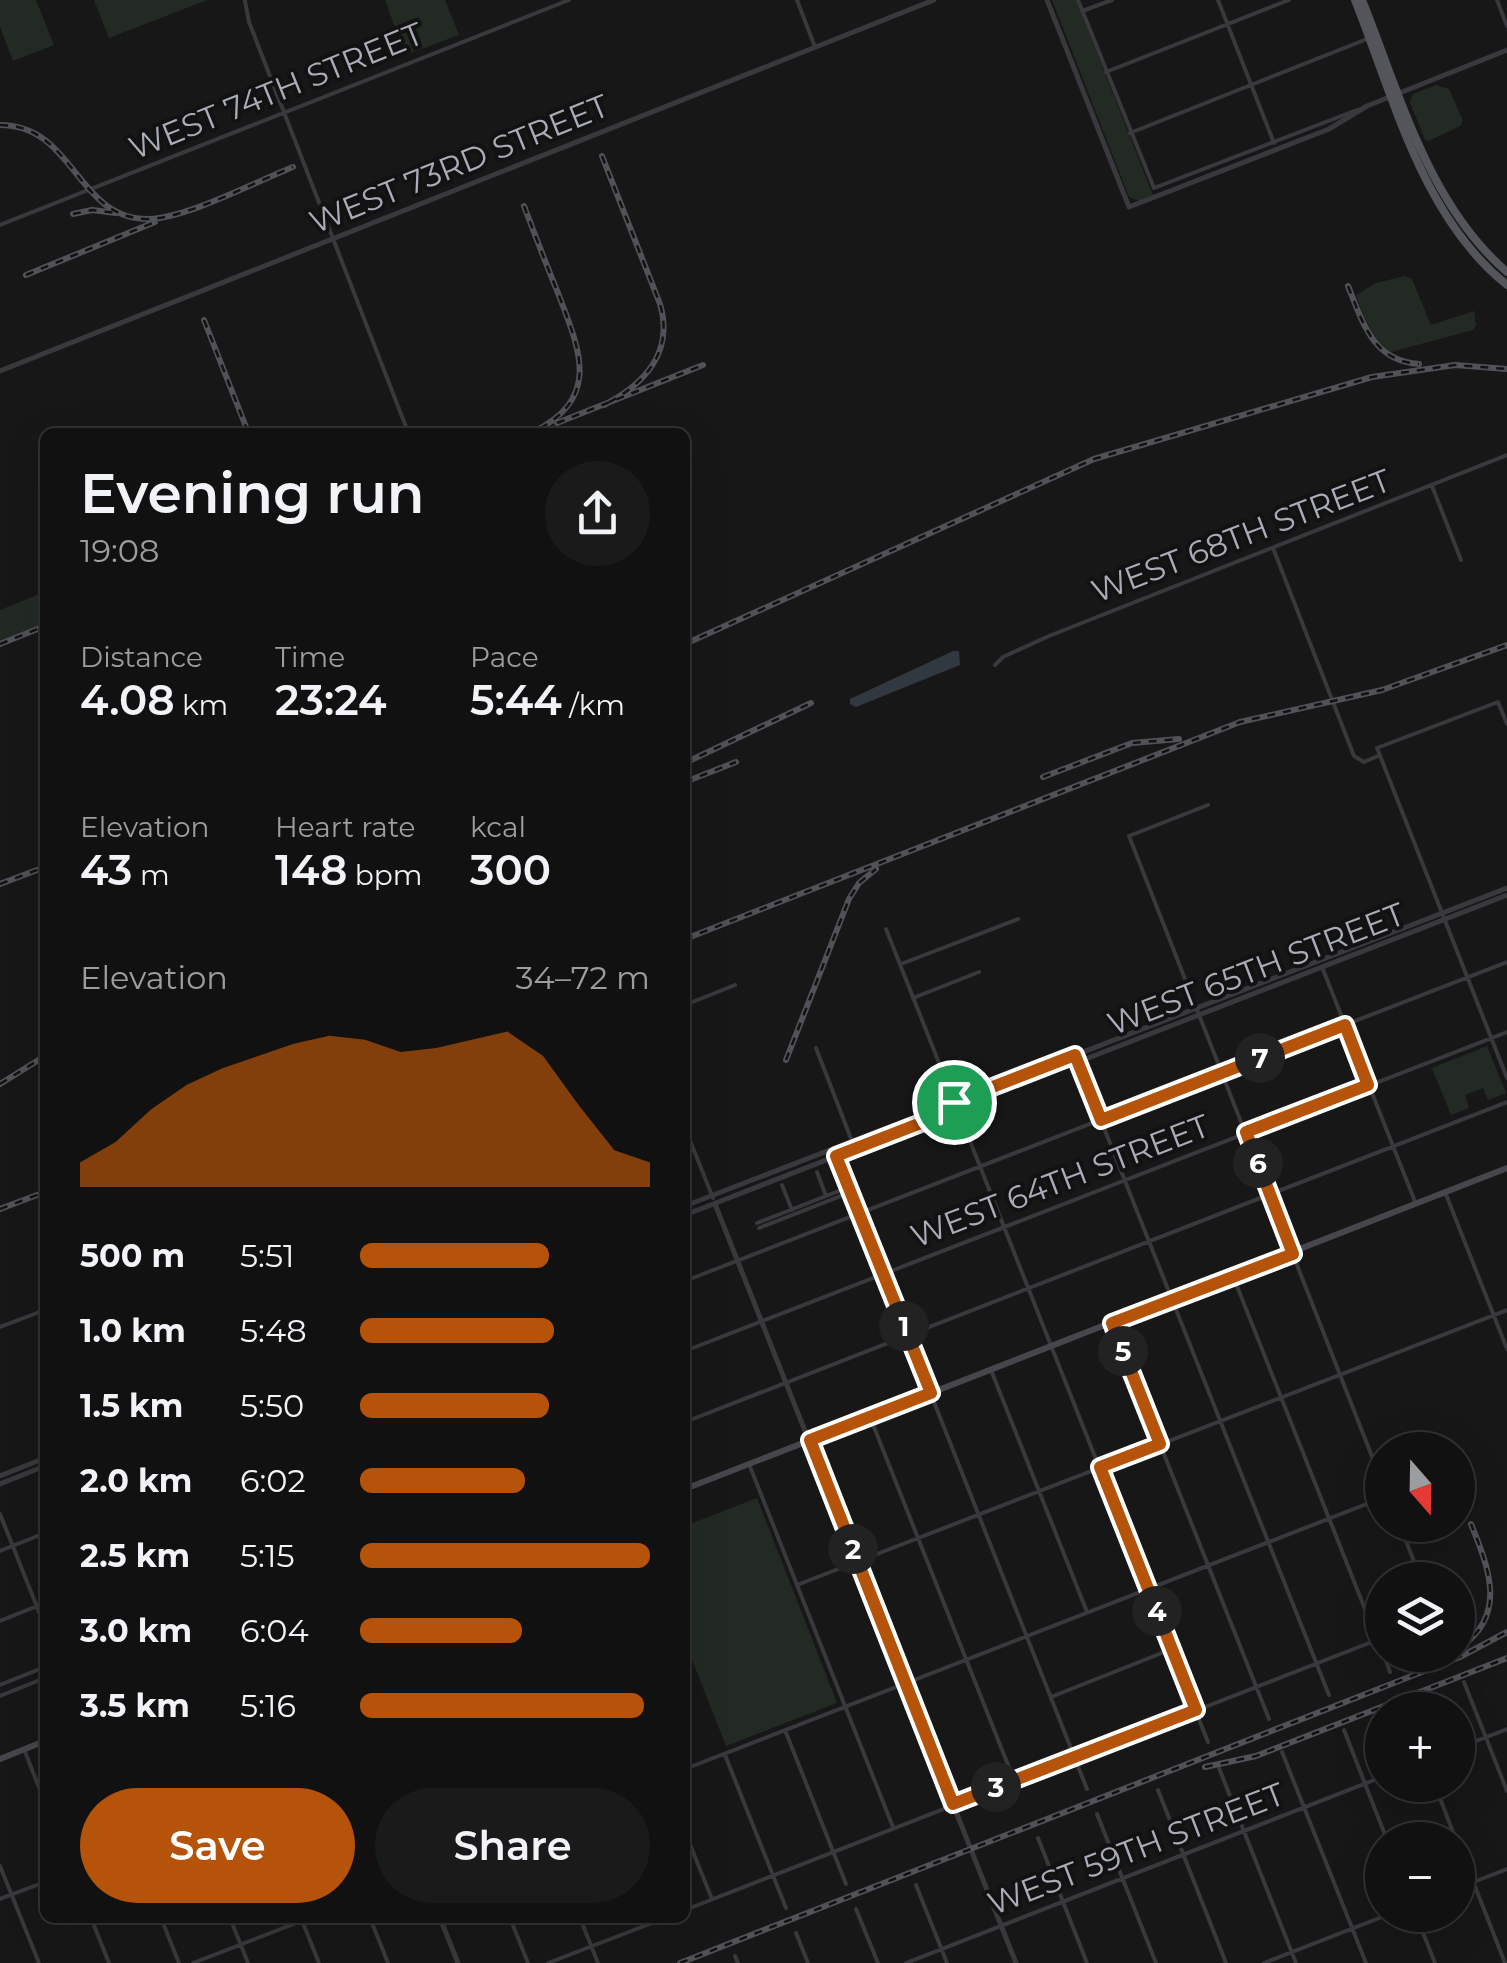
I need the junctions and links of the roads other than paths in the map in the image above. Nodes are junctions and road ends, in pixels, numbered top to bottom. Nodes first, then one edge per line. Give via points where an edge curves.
1 (569, 0) edge
2 (797, 0) edge
3 (934, 0) edge
4 (1048, 0) edge
5 (1078, 0) edge
6 (1112, 0) edge
7 (1218, 0) edge
8 (1289, 0) edge
9 (1358, 0) edge
10 (1497, 0) edge
11 (245, 1) edge
12 (1082, 11) junction
13 (1227, 25) junction
14 (1507, 26) edge
15 (1373, 36) junction
16 (815, 47) junction
17 (1507, 50) edge
18 (1106, 72) junction
19 (1252, 85) junction
20 (1396, 94) junction
21 (1367, 106) junction
22 (284, 112) junction
23 (1130, 133) junction
24 (1274, 143) junction
25 (0, 225) edge
26 (332, 238) junction
27 (1507, 272) edge
28 (1507, 285) edge
29 (0, 370) edge
30 (406, 428) edge
31 (1507, 455) edge
32 (1432, 485) junction
33 (1272, 548) junction
34 (1461, 560) dead end
35 (995, 665) dead end
36 (1507, 724) edge
37 (1380, 755) junction
38 (1208, 805) dead end
39 (1507, 891) edge
40 (1443, 916) junction
41 (1018, 919) dead end
42 (886, 929) dead end
43 (1507, 962) edge
44 (900, 964) junction
45 (1320, 964) junction
46 (979, 972) dead end
47 (1468, 978) junction
48 (735, 985) dead end
49 (913, 998) junction
50 (690, 1002) edge
51 (1196, 1007) junction
52 (1200, 1015) junction
53 (1345, 1025) junction
54 (1507, 1032) edge
55 (1491, 1038) junction
56 (816, 1048) dead end
57 (1076, 1059) junction
58 (1222, 1072) junction
59 (1507, 1078) edge
60 (1368, 1085) junction
61 (1507, 1102) edge
62 (956, 1106) junction
63 (1101, 1120) junction
64 (1246, 1132) junction
65 (690, 1140) edge
66 (854, 1145) junction
67 (1393, 1146) junction
68 (834, 1149) junction
69 (836, 1156) junction
70 (980, 1167) junction
71 (1507, 1168) edge
72 (817, 1172) dead end
73 (1125, 1180) junction
74 (782, 1186) dead end
75 (850, 1190) junction
76 (1445, 1192) junction
77 (1270, 1194) junction
78 (712, 1195) junction
79 (827, 1198) junction
80 (690, 1204) edge
81 (716, 1204) junction
82 (1416, 1204) junction
83 (793, 1212) junction
84 (690, 1214) edge
85 (860, 1214) junction
86 (758, 1225) dead end
87 (1004, 1226) junction
88 (1149, 1241) junction
89 (1293, 1254) junction
90 (738, 1260) junction
91 (883, 1273) junction
92 (1233, 1276) junction
93 (690, 1279) edge
94 (1028, 1288) junction
95 (1172, 1300) junction
96 (1507, 1310) edge
97 (40, 1312) edge
98 (1494, 1315) junction
99 (762, 1320) junction
100 (1112, 1323) junction
101 (0, 1327) edge
102 (908, 1334) junction
103 (1052, 1346) junction
104 (690, 1348) edge
105 (1507, 1350) edge
106 (991, 1370) junction
107 (1340, 1374) junction
108 (786, 1382) junction
109 (931, 1393) junction
110 (1281, 1397) junction
111 (870, 1416) junction
112 (690, 1420) edge
113 (1220, 1421) junction
114 (1365, 1438) edge
115 (810, 1440) junction
116 (1160, 1444) junction
117 (40, 1460) edge
118 (749, 1464) junction
119 (1100, 1467) junction
120 (40, 1468) edge
121 (0, 1476) edge
122 (0, 1484) edge
123 (690, 1487) edge
124 (1039, 1490) junction
125 (1365, 1505) edge
126 (0, 1514) edge
127 (978, 1514) junction
128 (1330, 1518) junction
129 (40, 1535) edge
130 (918, 1538) junction
131 (1268, 1542) junction
132 (12, 1546) junction
133 (0, 1550) edge
134 (858, 1561) junction
135 (1208, 1566) junction
136 (797, 1585) junction
137 (1148, 1589) junction
138 (1365, 1603) edge
139 (40, 1605) edge
140 (37, 1606) junction
141 (1087, 1612) junction
142 (40, 1614) edge
143 (0, 1621) edge
144 (1026, 1635) junction
145 (1365, 1645) edge
146 (1172, 1649) junction
147 (966, 1659) junction
148 (1316, 1663) junction
149 (40, 1669) edge
150 (40, 1680) edge
151 (906, 1682) junction
152 (1464, 1682) dead end
153 (0, 1685) edge
154 (1256, 1686) junction
155 (1329, 1695) dead end
156 (0, 1696) edge
157 (1051, 1696) junction
158 (845, 1706) junction
159 (1196, 1710) junction
160 (1269, 1719) dead end
161 (1507, 1729) edge
162 (785, 1730) junction
163 (1344, 1730) dead end
164 (1486, 1737) junction
165 (1475, 1741) edge
166 (1208, 1742) dead end
167 (40, 1743) edge
168 (24, 1750) junction
169 (1282, 1752) dead end
170 (724, 1754) junction
171 (1074, 1756) junction
172 (0, 1759) edge
173 (690, 1768) edge
174 (1219, 1768) dead end
175 (1014, 1780) junction
176 (1364, 1784) junction
177 (1087, 1789) dead end
178 (40, 1790) edge
179 (1158, 1790) dead end
180 (1507, 1792) edge
181 (953, 1804) junction
182 (1304, 1808) junction
183 (1097, 1814) dead end
184 (1379, 1822) edge
185 (892, 1827) junction
186 (1244, 1831) junction
187 (1038, 1838) dead end
188 (690, 1844) edge
189 (832, 1851) junction
190 (1183, 1855) junction
191 (0, 1866) edge
192 (1507, 1868) edge
193 (772, 1875) junction
194 (1122, 1878) junction
195 (1475, 1881) edge
196 (40, 1884) edge
197 (846, 1884) dead end
198 (916, 1885) dead end
199 (1475, 1887) edge
200 (12, 1895) junction
201 (712, 1899) junction
202 (0, 1900) edge
203 (1062, 1902) junction
204 (690, 1908) edge
205 (786, 1908) dead end
206 (856, 1909) dead end
207 (93, 1923) edge
208 (163, 1923) edge
209 (232, 1923) edge
210 (291, 1923) edge
211 (303, 1923) edge
212 (372, 1923) edge
213 (442, 1923) edge
214 (512, 1923) edge
215 (582, 1923) edge
216 (644, 1923) edge
217 (1365, 1924) edge
218 (1002, 1926) junction
219 (1352, 1929) junction
220 (1423, 1932) edge
221 (796, 1933) dead end
222 (241, 1944) junction
223 (591, 1946) junction
224 (942, 1949) junction
225 (1292, 1952) junction
226 (39, 1963) edge
227 (109, 1963) edge
228 (179, 1963) edge
229 (193, 1963) edge
230 (248, 1963) edge
231 (319, 1963) edge
232 (388, 1963) edge
233 (458, 1963) edge
234 (528, 1963) edge
235 (548, 1963) edge
236 (598, 1963) edge
237 (808, 1963) edge
238 (878, 1963) edge
239 (906, 1963) edge
240 (947, 1963) edge
241 (1016, 1963) edge
242 (1086, 1963) edge
243 (1156, 1963) edge
244 (1226, 1963) edge
245 (1264, 1963) edge
246 (1296, 1963) edge
247 (1366, 1963) edge
248 (1435, 1963) edge
249 (1505, 1963) edge

1 - 22 street, WEST 74TH STREET
2 - 16 street
3 - 16 street, WEST 73RD STREET
4 - 21 street via 1129,208 1328,129
5 - 12 street
6 - 12 street
7 - 13 street
8 - 13 street
9 - 15 main road
10 - 14 street
11 - 22 street
12 - 18 street
13 - 18 street
13 - 19 street
15 - 19 street
15 - 20 main road
16 - 26 street, WEST 73RD STREET
17 - 20 street
18 - 23 street
19 - 23 street
19 - 24 street
20 - 21 street
20 - 27 main road via 1452,209
20 - 28 main road via 1437,202 1460,238
21 - 24 street
22 - 25 street, WEST 74TH STREET
22 - 26 street
23 - 24 street via 1154,188
26 - 29 street, WEST 73RD STREET
26 - 30 street
31 - 32 street, WEST 68TH STREET
32 - 33 street, WEST 68TH STREET
32 - 34 street
33 - 35 street, WEST 68TH STREET via 1048,636
33 - 37 street via 1356,759
36 - 37 street via 1498,702 1378,748
37 - 40 street
38 - 51 street via 1130,836
39 - 40 street, WEST 65TH STREET
40 - 45 street, WEST 65TH STREET
40 - 47 street
41 - 44 street
42 - 44 street
43 - 47 street
44 - 49 street
45 - 51 street, WEST 65TH STREET
45 - 52 street, WEST 65TH STREET
45 - 53 street
46 - 49 street
47 - 53 street
47 - 55 street
48 - 50 street
49 - 62 street
51 - 52 street
51 - 57 street, WEST 65TH STREET
52 - 57 street, WEST 65TH STREET
52 - 58 street
53 - 58 street
53 - 60 street
54 - 55 street, WEST 64TH STREET
55 - 59 street
55 - 60 street, WEST 64TH STREET
56 - 66 street
57 - 62 street, WEST 65TH STREET
57 - 63 street
58 - 63 street
58 - 64 street
60 - 64 street, WEST 64TH STREET
60 - 67 street
61 - 67 street
62 - 66 street, WEST 65TH STREET
62 - 70 street
63 - 70 street
63 - 73 street
64 - 73 street, WEST 64TH STREET
64 - 77 street
65 - 78 street
66 - 68 street, WEST 65TH STREET
66 - 69 street, WEST 65TH STREET
67 - 77 street
67 - 82 street
68 - 69 street
68 - 78 street, WEST 65TH STREET
69 - 75 street
69 - 81 street, WEST 65TH STREET
70 - 85 street
70 - 87 street
71 - 76 main road
72 - 79 street
73 - 87 street, WEST 64TH STREET
73 - 88 street
74 - 83 street
75 - 79 street
75 - 85 street
76 - 82 main road
76 - 98 street
77 - 88 street
77 - 89 street
78 - 80 street, WEST 65TH STREET
78 - 81 street
79 - 83 street
81 - 84 street, WEST 65TH STREET
81 - 90 street
82 - 89 main road
83 - 86 street
85 - 90 street
85 - 91 street
87 - 91 street, WEST 64TH STREET
87 - 94 street
88 - 94 street
88 - 95 street
89 - 92 main road
89 - 107 street
90 - 93 street
90 - 99 street
91 - 99 street, WEST 64TH STREET
91 - 102 street
92 - 95 main road
92 - 110 street
94 - 102 street
94 - 103 street
95 - 100 main road
95 - 113 street
96 - 98 street
97 - 101 street
98 - 105 street
98 - 107 street
99 - 104 street, WEST 64TH STREET
99 - 108 street
100 - 103 main road
100 - 116 street
102 - 108 street
102 - 109 street
103 - 106 main road
103 - 119 street
106 - 109 main road
106 - 124 street
107 - 110 street
107 - 114 street
108 - 112 street
108 - 115 street
109 - 111 main road
109 - 127 street
110 - 113 street
110 - 128 street
111 - 115 main road
111 - 130 street
113 - 116 street
113 - 131 street
115 - 118 main road
115 - 134 street
116 - 119 street
116 - 135 street
117 - 121 street
118 - 123 main road
118 - 136 street
119 - 124 street
119 - 137 street
120 - 122 street
124 - 127 street
124 - 141 street
125 - 128 street
126 - 132 street
127 - 130 street
127 - 144 street
128 - 131 street
128 - 138 street
129 - 132 street
130 - 134 street
130 - 147 street
131 - 135 street
131 - 148 street
132 - 133 street
132 - 140 street
134 - 136 street
134 - 151 street
135 - 137 street
135 - 154 street
136 - 158 street
137 - 141 street
137 - 146 street
139 - 140 street
140 - 142 street
140 - 143 street
141 - 144 street
144 - 147 street
144 - 157 street
145 - 148 street
146 - 157 street
146 - 159 street
147 - 151 street
147 - 175 street
148 - 154 street
148 - 155 street
149 - 153 street
150 - 156 street
151 - 158 street
151 - 181 street
152 - 164 street
154 - 159 street
154 - 160 street
157 - 171 street
158 - 162 street
158 - 185 street
159 - 166 street
159 - 171 street
161 - 164 street
162 - 170 street
162 - 189 street
163 - 176 street
164 - 165 street
164 - 180 street
167 - 168 main road
168 - 172 main road
168 - 178 street
169 - 182 street
170 - 173 street
170 - 193 street
171 - 175 street
171 - 177 street
174 - 186 street
175 - 181 street
176 - 182 street, WEST 59TH STREET
176 - 184 street
179 - 190 street
181 - 185 street
181 - 218 street
182 - 186 street, WEST 59TH STREET
182 - 219 street
183 - 194 street
185 - 189 street
186 - 190 street, WEST 59TH STREET
186 - 225 street
187 - 203 street
188 - 201 street
189 - 193 street
189 - 197 street
190 - 194 street, WEST 59TH STREET
190 - 244 street
191 - 200 street
192 - 195 street
193 - 201 street
193 - 205 street
194 - 203 street, WEST 59TH STREET
194 - 243 street
196 - 200 street
198 - 224 street
199 - 249 street
200 - 202 street
200 - 226 street
201 - 204 street
203 - 218 street, WEST 59TH STREET
203 - 242 street
206 - 238 street
207 - 227 street
208 - 228 street
209 - 222 street
210 - 222 street
211 - 231 street
212 - 232 street
213 - 233 street
214 - 234 street
215 - 223 street
216 - 223 street
217 - 219 street
218 - 224 street, WEST 59TH STREET
218 - 241 street
219 - 225 street
219 - 247 street
220 - 248 street
221 - 237 street
222 - 229 street
222 - 230 street
223 - 235 street
223 - 236 street
224 - 239 street, WEST 59TH STREET
224 - 240 street
225 - 245 street
225 - 246 street

